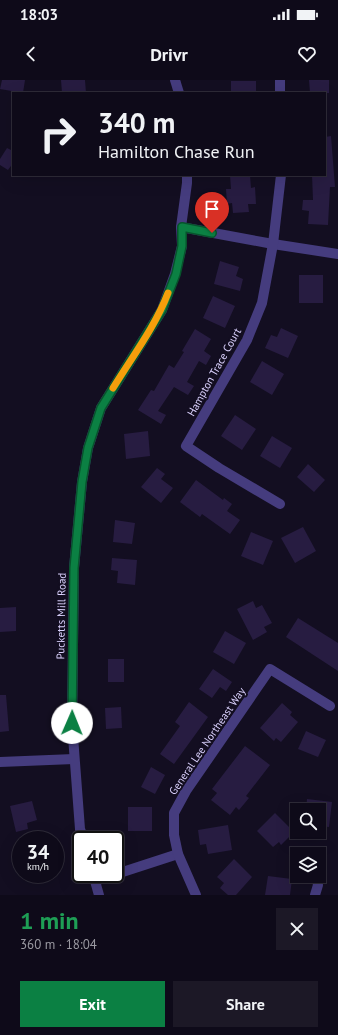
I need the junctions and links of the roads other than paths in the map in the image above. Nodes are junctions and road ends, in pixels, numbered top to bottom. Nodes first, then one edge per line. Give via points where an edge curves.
1 (175, 80) edge
2 (280, 80) edge
3 (179, 92) edge
4 (280, 92) edge
5 (187, 176) edge
6 (281, 176) edge
7 (182, 227) junction
8 (272, 244) junction
9 (338, 254) edge
10 (280, 504) dead end
11 (330, 706) dead end
12 (74, 759) junction
13 (0, 762) edge
14 (81, 831) edge
15 (178, 854) junction
16 (124, 869) edge
17 (96, 883) edge
18 (318, 883) edge
19 (99, 895) edge
20 (196, 895) edge
21 (315, 895) edge

1 - 3 street
2 - 4 street
5 - 7 street, Pucketts Mill Road
6 - 8 street, Hampton Trace Court
7 - 8 street
7 - 12 street, Pucketts Mill Road via 182,246 176,274 162,310 101,408 88,448 82,482 74,568
8 - 9 street
8 - 10 street, Hampton Trace Court via 262,303 247,340 186,446
11 - 15 street, General Lee Northeast Way via 270,669 186,791 174,814 174,835
12 - 13 street
12 - 14 street, Pucketts Mill Road
15 - 16 street
15 - 20 street, General Lee Northeast Way
17 - 19 street
18 - 21 street

